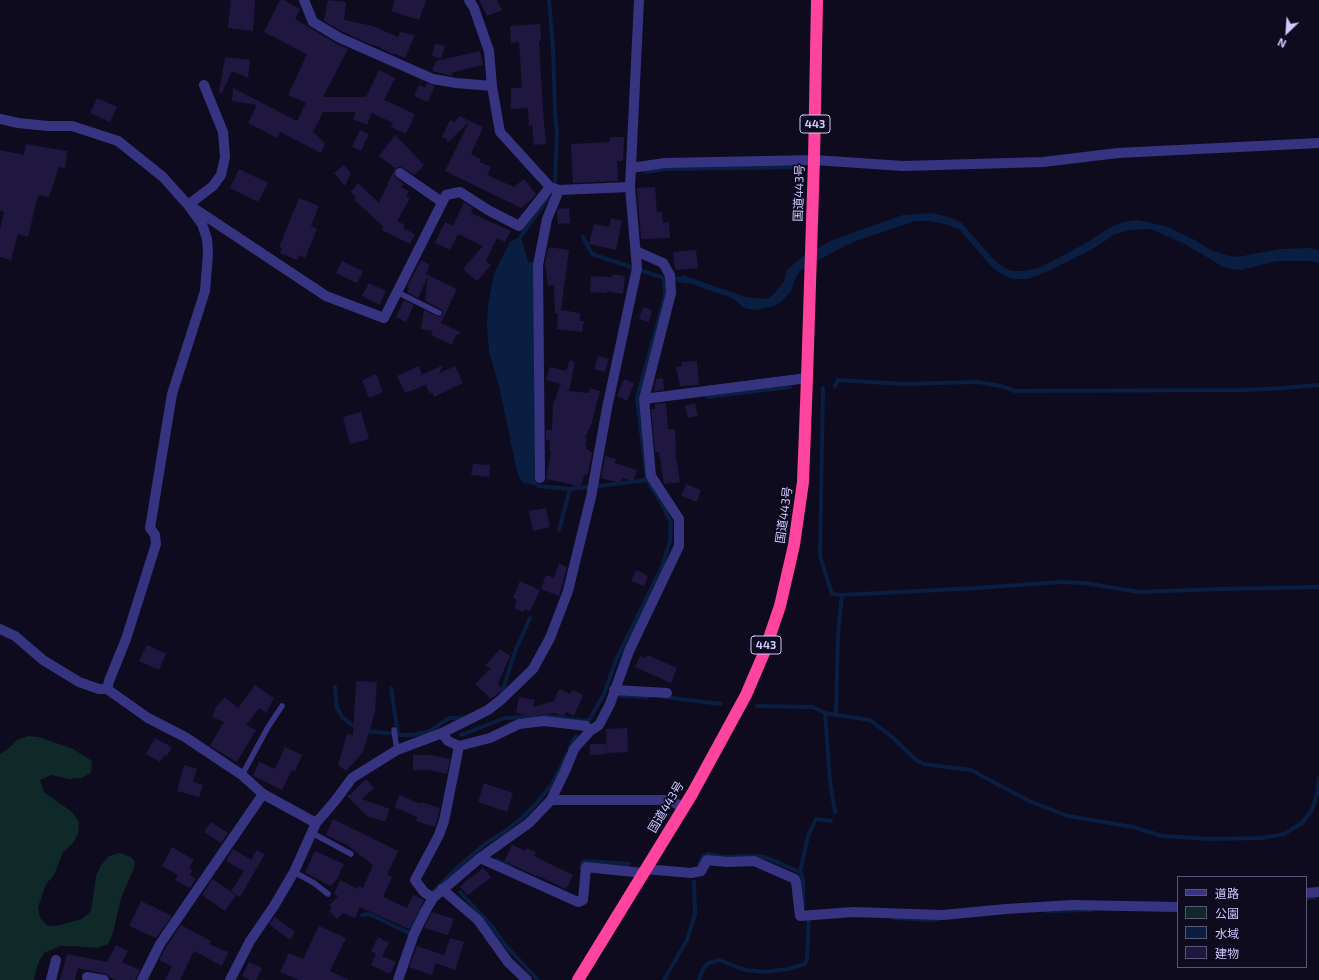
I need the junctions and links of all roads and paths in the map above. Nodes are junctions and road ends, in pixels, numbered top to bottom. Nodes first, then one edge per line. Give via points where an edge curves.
1 (304, 0) edge
2 (469, 0) edge
3 (640, 0) edge
4 (817, 0) edge
5 (204, 85) dead end
6 (492, 86) junction
7 (0, 120) edge
8 (1319, 143) edge
9 (814, 160) junction
10 (631, 168) junction
11 (400, 173) dead end
12 (630, 187) junction
13 (555, 188) junction
14 (442, 202) junction
15 (188, 204) junction
16 (636, 251) junction
17 (397, 292) junction
18 (439, 313) dead end
19 (807, 378) junction
20 (644, 399) junction
21 (540, 478) dead end
22 (0, 629) edge
23 (107, 689) junction
24 (614, 690) junction
25 (667, 693) dead end
26 (282, 706) dead end
27 (394, 730) dead end
28 (590, 731) junction
29 (442, 734) junction
30 (396, 745) junction
31 (459, 746) junction
32 (242, 775) junction
33 (263, 794) junction
34 (551, 800) junction
35 (683, 807) junction
36 (316, 823) junction
37 (312, 833) junction
38 (351, 854) dead end
39 (480, 858) junction
40 (644, 871) junction
41 (294, 872) junction
42 (442, 890) junction
43 (1319, 892) edge
44 (1307, 893) edge
45 (328, 894) dead end
46 (433, 898) junction
47 (1177, 907) edge
48 (56, 960) dead end
49 (87, 977) dead end
50 (51, 980) edge
51 (104, 980) edge
52 (142, 980) edge
53 (230, 980) edge
54 (398, 980) edge
55 (527, 980) edge
56 (578, 980) edge

1 - 6 street via 312,22 340,38 433,79
2 - 6 street via 489,51
3 - 10 street
4 - 9 highway, 国道443号 / 443
5 - 15 street via 223,132 225,157 221,175 213,186
6 - 13 street via 500,132
7 - 15 street via 72,126 118,141 163,177
8 - 9 street via 1118,152 1043,162 903,166
9 - 10 street via 665,163
9 - 19 highway, 国道443号 / 443
10 - 12 street
11 - 14 street
12 - 13 street
12 - 16 street
13 - 14 street via 519,226 460,192 446,195
13 - 21 street via 538,265
14 - 17 street
15 - 17 street via 326,296 384,318
15 - 23 street via 202,224 207,239 205,291 172,394 150,528 155,535 156,544
16 - 20 street via 663,263 670,275 671,293
16 - 29 street via 637,268 591,497 568,591 550,638 533,669 502,699 488,710
17 - 18 lane
19 - 20 street
19 - 35 highway, 国道443号 / 443 via 803,482 794,545 780,606 746,695
20 - 24 street via 651,476 679,519 679,546 629,651
22 - 23 street via 15,636 43,660 78,682
23 - 32 street via 148,718 185,737
24 - 25 street
24 - 28 street via 599,725
26 - 32 lane
27 - 30 lane
28 - 31 street via 586,726 544,721 519,724 490,738
28 - 34 street via 574,749
29 - 30 street
29 - 31 street via 448,742
30 - 36 street via 352,778
31 - 46 street via 440,835 415,880 420,888
32 - 33 street
33 - 36 street
33 - 52 street via 160,944
34 - 35 street via 669,800
34 - 39 street via 529,823
35 - 40 highway, 国道443号 / 443
36 - 37 street
37 - 38 lane
37 - 41 street
39 - 40 street via 578,902 583,900 586,867
39 - 42 street
40 - 47 street via 691,873 701,871 707,860 754,862 795,879 800,916 853,912 943,915 1072,905
40 - 56 highway, 国道443号 / 443
41 - 45 lane
41 - 53 street via 250,942
42 - 46 street
42 - 55 street via 478,920 508,962
43 - 44 street
46 - 54 street via 414,934
48 - 50 street
49 - 51 street

